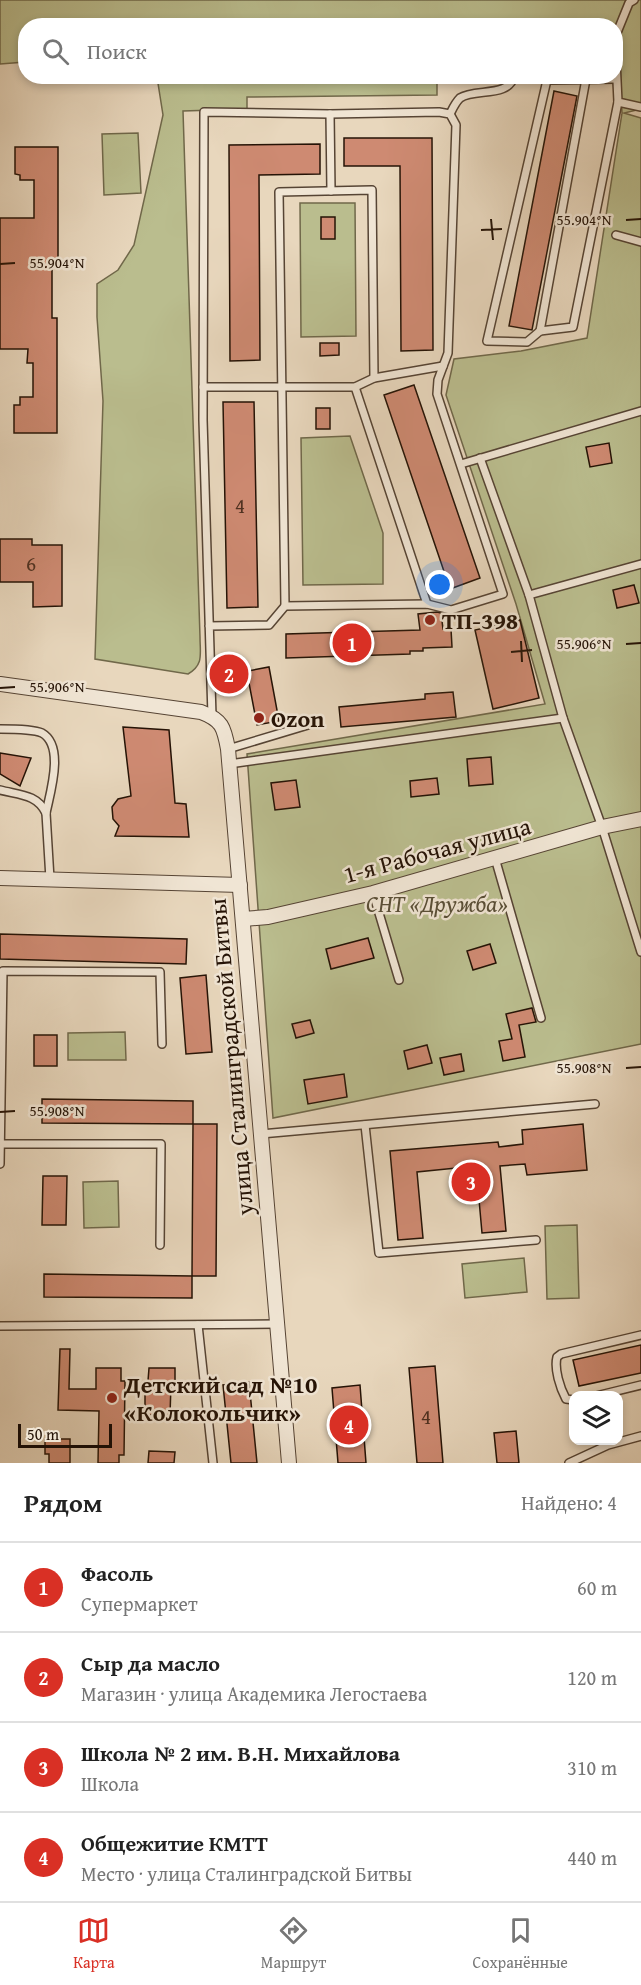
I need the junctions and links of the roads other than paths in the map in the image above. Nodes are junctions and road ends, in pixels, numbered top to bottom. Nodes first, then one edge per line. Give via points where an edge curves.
1 (634, 0) edge
2 (622, 18) edge
3 (511, 84) edge
4 (545, 84) edge
5 (585, 84) edge
6 (616, 84) edge
7 (618, 102) junction
8 (641, 107) edge
9 (330, 114) junction
10 (450, 114) junction
11 (331, 191) junction
12 (616, 235) dead end
13 (641, 242) edge
14 (540, 331) junction
15 (443, 366) junction
16 (374, 378) junction
17 (203, 387) junction
18 (281, 387) junction
19 (355, 387) junction
20 (641, 411) edge
21 (480, 458) junction
22 (461, 464) junction
23 (641, 564) edge
24 (529, 595) junction
25 (427, 604) junction
26 (285, 606) junction
27 (209, 626) junction
28 (0, 684) edge
29 (212, 716) junction
30 (563, 718) junction
31 (308, 725) dead end
32 (0, 729) edge
33 (228, 749) junction
34 (230, 764) junction
35 (0, 790) edge
36 (46, 813) junction
37 (641, 819) edge
38 (602, 827) junction
39 (495, 858) junction
40 (0, 878) edge
41 (50, 879) junction
42 (240, 885) junction
43 (373, 893) junction
44 (243, 919) junction
45 (641, 952) edge
46 (399, 980) dead end
47 (541, 1018) dead end
48 (162, 1044) dead end
49 (595, 1104) dead end
50 (365, 1125) junction
51 (261, 1134) junction
52 (0, 1144) edge
53 (0, 1164) edge
54 (536, 1240) dead end
55 (160, 1245) dead end
56 (277, 1324) junction
57 (198, 1325) junction
58 (0, 1326) edge
59 (641, 1335) edge
60 (641, 1385) edge
61 (613, 1391) edge
62 (569, 1399) edge
63 (641, 1436) edge
64 (623, 1440) edge
65 (604, 1445) edge
66 (213, 1463) edge
67 (289, 1463) edge
68 (569, 1463) edge

1 - 2 lane
3 - 10 lane via 462,97
4 - 14 lane via 488,341 527,342
5 - 14 lane
6 - 7 lane
7 - 8 lane
7 - 14 lane via 573,327
9 - 10 lane
9 - 11 lane
9 - 17 lane via 204,112
10 - 15 lane via 456,124 456,136 448,353
11 - 16 lane via 372,190
11 - 18 lane via 279,192
12 - 13 lane
15 - 16 lane
15 - 22 lane via 437,394
16 - 19 lane
17 - 18 lane
17 - 27 lane
18 - 19 lane
18 - 26 lane
19 - 25 lane
20 - 21 lane
21 - 22 lane
21 - 24 lane
22 - 25 lane via 503,594 451,610
23 - 24 lane
24 - 30 lane
25 - 26 lane
26 - 27 lane via 269,625
27 - 29 lane
28 - 29 street via 201,711
29 - 33 street via 221,723
30 - 34 lane
30 - 38 lane
31 - 33 lane
32 - 36 lane via 40,732 53,746 53,783
33 - 34 street
34 - 42 street
35 - 36 lane via 35,798
36 - 41 lane
37 - 38 street, 1-я Рабочая улица
38 - 39 street, 1-я Рабочая улица
38 - 45 lane
39 - 43 street, 1-я Рабочая улица
39 - 47 lane
40 - 41 street, улица Сталинградской Битвы
41 - 42 street, улица Сталинградской Битвы
42 - 44 street, улица Сталинградской Битвы
43 - 44 street, 1-я Рабочая улица
43 - 46 lane
44 - 51 street, улица Сталинградской Битвы
48 - 52 lane via 160,972 3,971
49 - 50 lane
50 - 51 lane
50 - 54 lane via 379,1253
51 - 56 street, улица Сталинградской Битвы
52 - 53 lane
52 - 55 lane via 160,1144
56 - 57 lane
56 - 67 street, улица Сталинградской Битвы
57 - 58 lane
57 - 66 lane
59 - 62 lane via 557,1357 562,1392
60 - 61 lane
63 - 64 lane
65 - 68 lane

